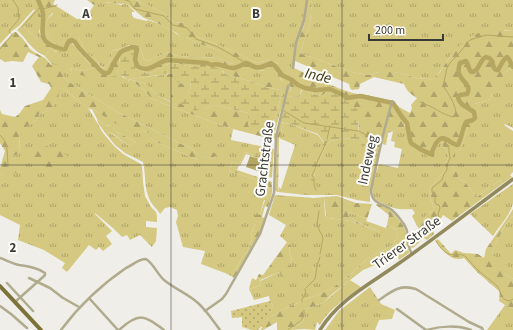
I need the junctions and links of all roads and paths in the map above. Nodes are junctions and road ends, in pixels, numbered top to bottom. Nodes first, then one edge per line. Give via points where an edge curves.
1 (307, 0) edge
2 (293, 68) dead end
3 (288, 86) dead end
4 (392, 101) dead end
5 (513, 179) edge
6 (412, 254) junction
7 (0, 258) edge
8 (29, 278) dead end
9 (38, 281) junction
10 (7, 283) dead end
11 (0, 286) edge
12 (21, 298) junction
13 (89, 298) junction
14 (380, 300) dead end
15 (15, 302) junction
16 (0, 306) edge
17 (79, 307) junction
18 (397, 309) dead end
19 (33, 311) dead end
20 (206, 311) junction
21 (27, 328) dead end
22 (41, 330) edge
23 (61, 330) edge
24 (119, 330) edge
25 (164, 330) edge
26 (220, 330) edge
27 (320, 330) edge
28 (426, 330) edge
29 (471, 330) edge
30 (483, 330) edge

1 - 2 street via 304,20 296,43
3 - 20 street, Grachtstraße via 276,137 274,194 264,225 226,294
4 - 6 street, Indeweg via 371,195 378,203 392,211 407,228
5 - 6 main road, Trierer Straße
6 - 27 main road, Trierer Straße via 344,303 330,315
7 - 9 street via 45,273
8 - 9 street
9 - 12 street
9 - 17 street
10 - 12 street
11 - 15 main road
12 - 15 street
12 - 19 street
13 - 17 street
13 - 20 street via 112,278 139,260 146,259 165,281 192,298
13 - 24 street
14 - 30 street via 396,289 409,286
15 - 22 main road
16 - 21 street
17 - 23 street
18 - 28 street
20 - 26 street
24 - 25 street via 140,317 151,320
28 - 29 street via 448,327

